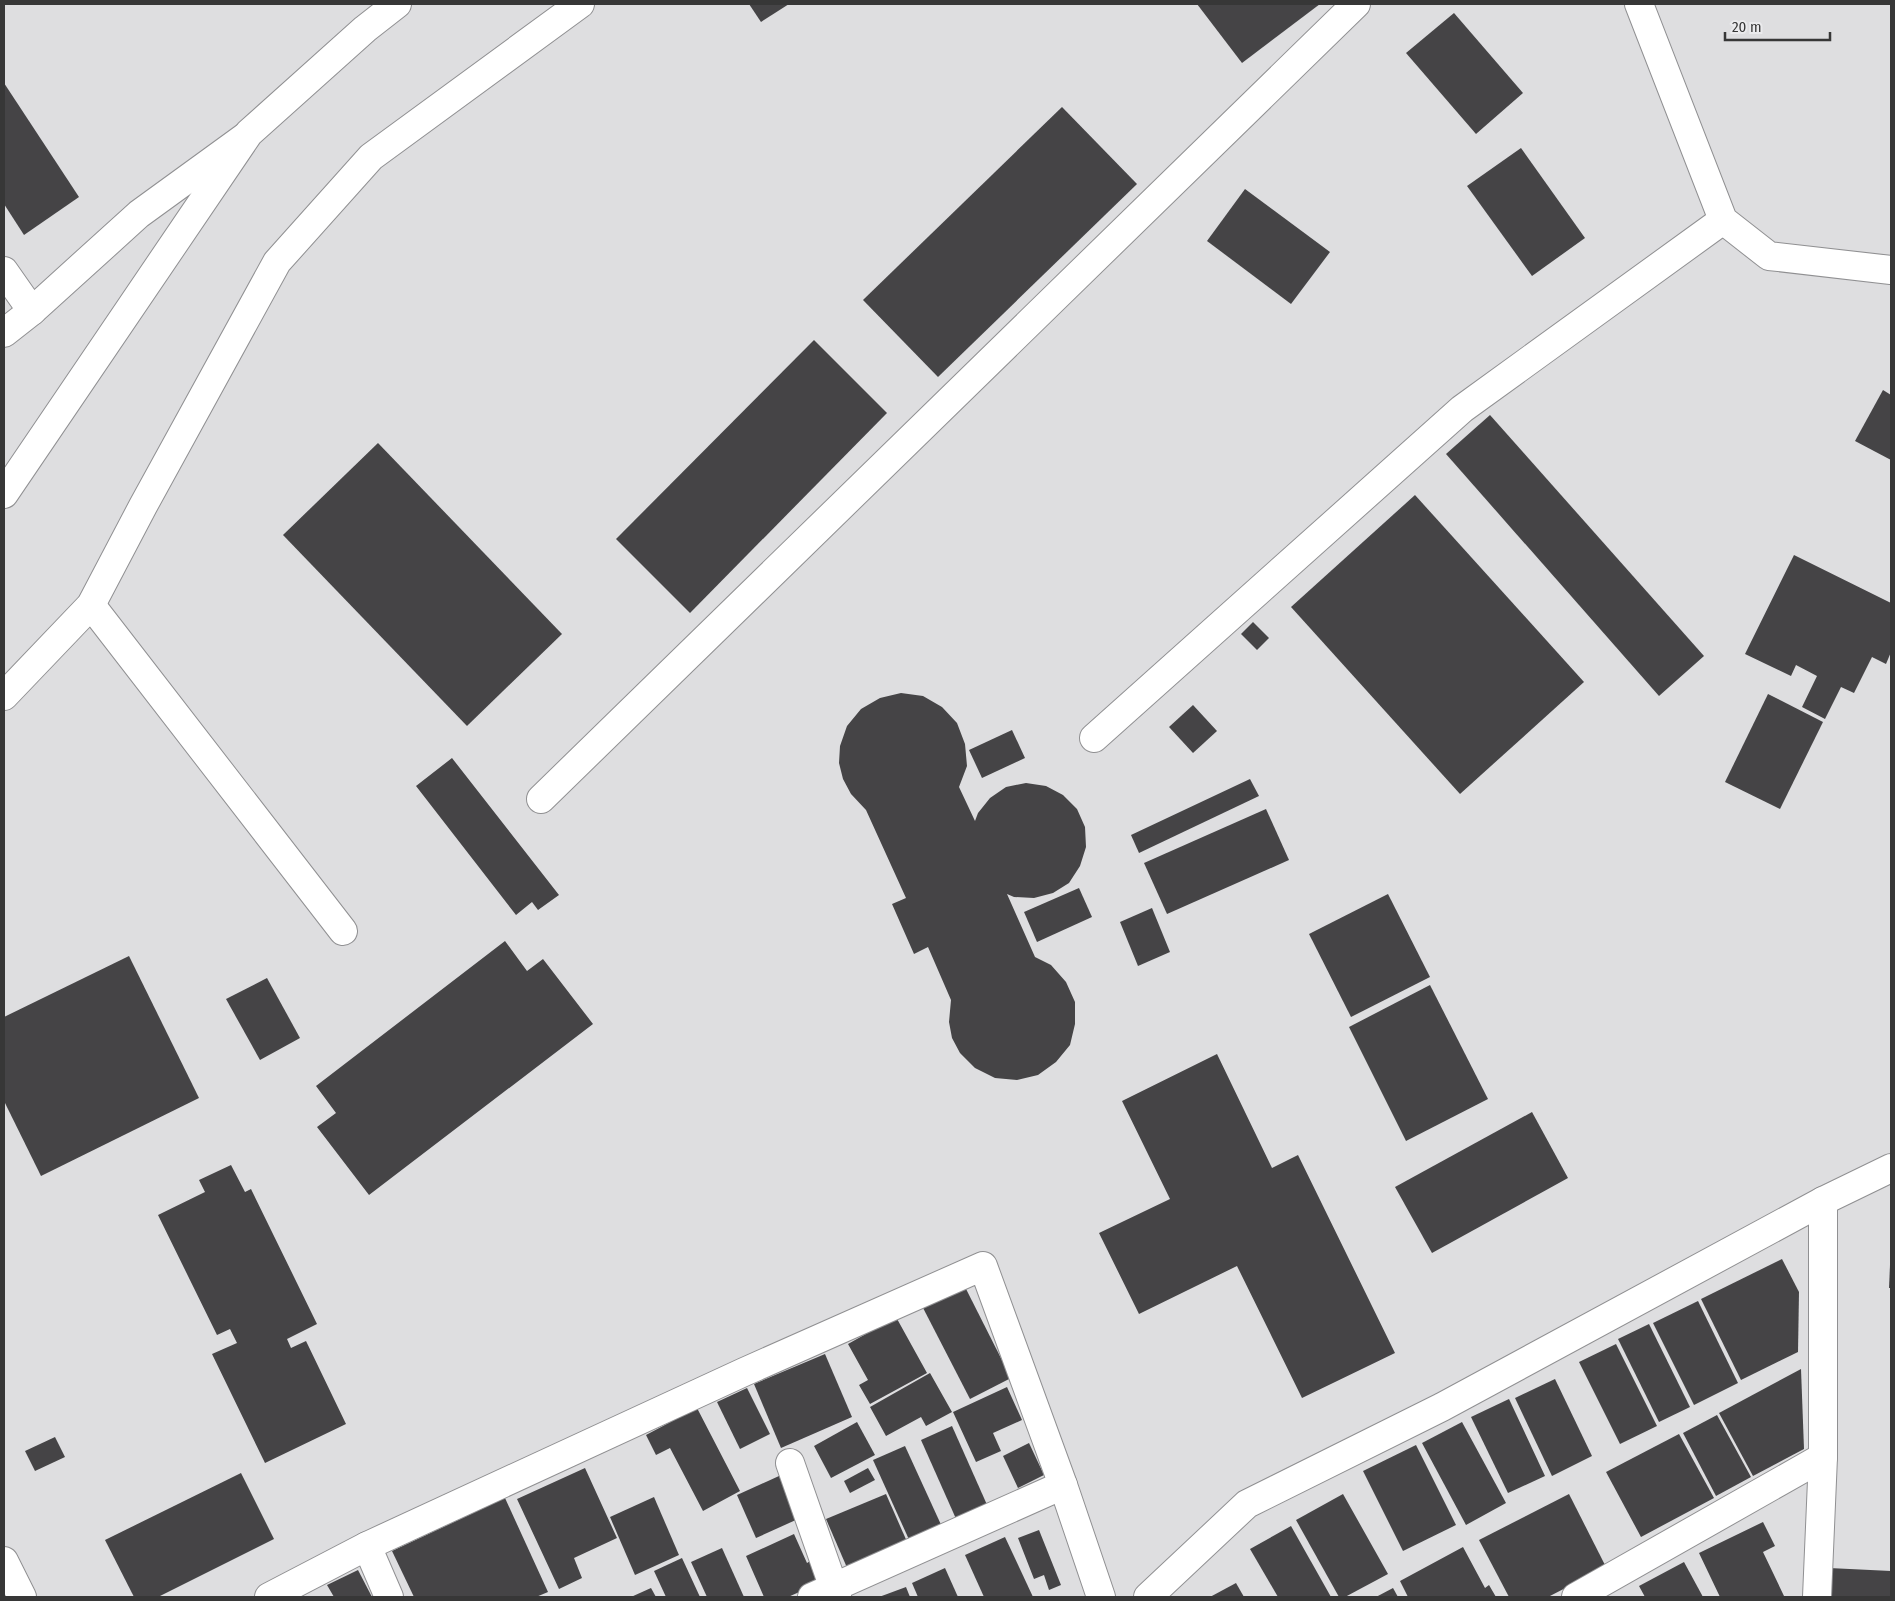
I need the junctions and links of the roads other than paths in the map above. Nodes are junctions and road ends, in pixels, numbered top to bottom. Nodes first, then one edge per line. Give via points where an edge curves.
1 (397, 4) edge
2 (580, 4) edge
3 (1356, 4) edge
4 (1639, 4) edge
5 (249, 133) junction
6 (1723, 220) junction
7 (1891, 270) edge
8 (4, 271) edge
9 (32, 310) junction
10 (4, 333) edge
11 (4, 494) edge
12 (91, 605) junction
13 (4, 696) edge
14 (1094, 738) dead end
15 (541, 799) dead end
16 (343, 931) dead end
17 (1891, 1168) edge
18 (1823, 1201) junction
19 (1823, 1456) junction
20 (790, 1463) dead end
21 (1063, 1485) junction
22 (367, 1546) junction
23 (4, 1561) edge
24 (827, 1594) edge
25 (22, 1597) edge
26 (269, 1597) edge
27 (389, 1597) edge
28 (1101, 1597) edge
29 (1148, 1597) edge
30 (1576, 1597) edge
31 (1817, 1597) edge

1 - 5 street
2 - 12 street via 371,157 277,262
3 - 15 street
4 - 6 street
5 - 9 street via 139,214
5 - 11 street
6 - 7 street via 1769,256
6 - 14 street via 1462,408
8 - 9 street
9 - 10 street
12 - 13 street
12 - 16 street
17 - 18 street
18 - 19 street
18 - 29 street via 1442,1407 1247,1504
19 - 30 street
19 - 31 street
20 - 24 street
21 - 22 street via 983,1266
21 - 24 street
21 - 28 street
22 - 26 street
22 - 27 street
23 - 25 street

